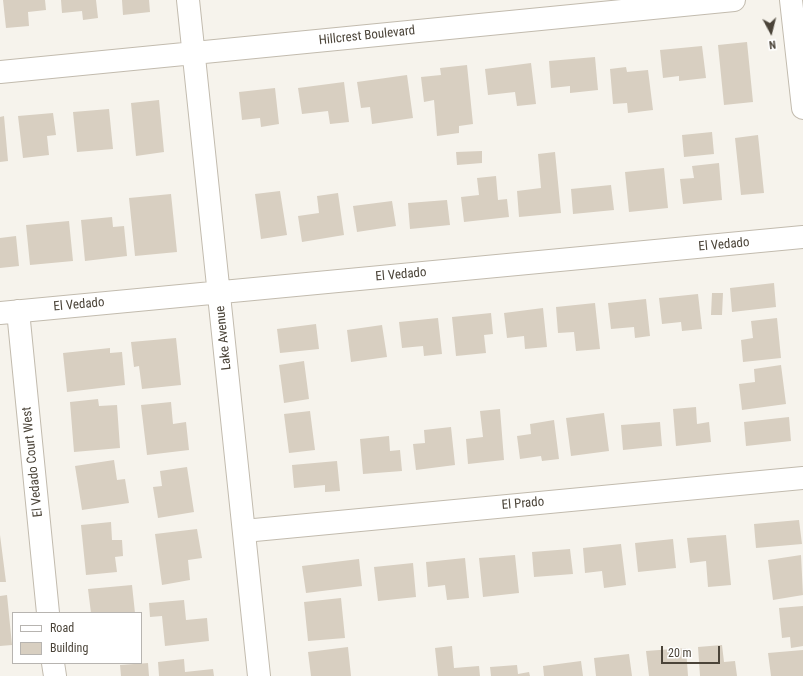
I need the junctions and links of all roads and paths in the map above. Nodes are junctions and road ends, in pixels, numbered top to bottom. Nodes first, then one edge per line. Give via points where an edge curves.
1 (188, 0) edge
2 (734, 0) edge
3 (796, 3) edge
4 (194, 53) junction
5 (0, 72) edge
6 (803, 108) edge
7 (803, 237) edge
8 (219, 292) junction
9 (9, 312) edge
10 (803, 478) edge
11 (244, 531) junction
12 (48, 612) edge
13 (53, 664) edge
14 (54, 676) edge
15 (259, 676) edge

1 - 4 street, Lake Avenue
2 - 4 street, Hillcrest Boulevard
3 - 6 street
4 - 5 street, Hillcrest Boulevard
4 - 8 street, Lake Avenue
7 - 8 street, El Vedado
8 - 9 street, El Vedado
8 - 11 street, Lake Avenue
9 - 12 street, El Vedado Court West
10 - 11 street, El Prado
11 - 15 street, Lake Avenue
13 - 14 street

